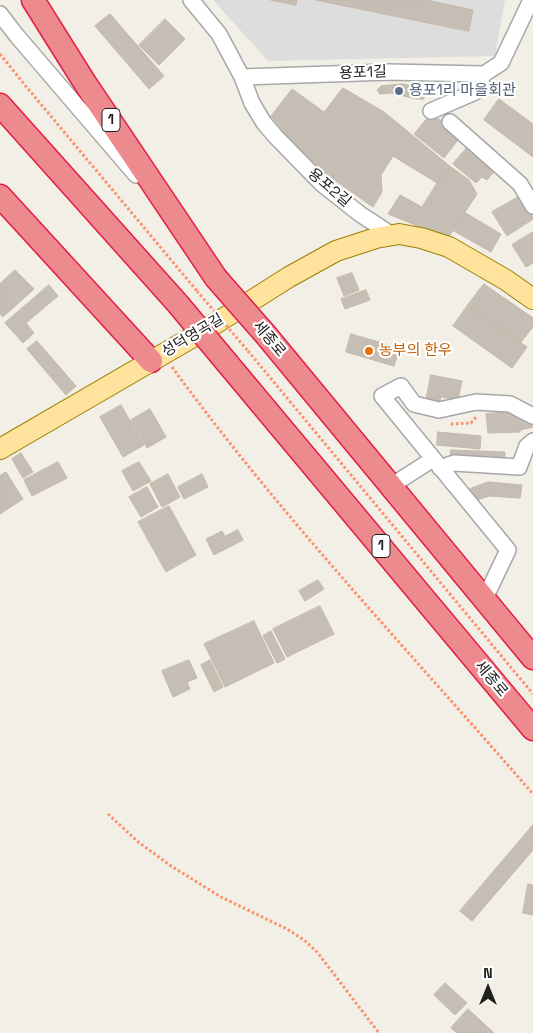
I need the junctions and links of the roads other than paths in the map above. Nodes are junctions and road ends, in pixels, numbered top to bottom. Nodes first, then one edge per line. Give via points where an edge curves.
1 (33, 0) edge
2 (191, 0) edge
3 (531, 0) edge
4 (0, 14) edge
5 (484, 74) junction
6 (242, 77) junction
7 (0, 92) edge
8 (0, 106) edge
9 (431, 111) dead end
10 (450, 122) dead end
11 (527, 184) edge
12 (0, 196) edge
13 (533, 206) edge
14 (101, 218) junction
15 (392, 235) junction
16 (191, 239) junction
17 (533, 299) edge
18 (157, 357) junction
19 (533, 416) edge
20 (533, 441) edge
21 (0, 449) edge
22 (437, 463) junction
23 (391, 486) junction
24 (440, 546) junction
25 (487, 594) junction
26 (533, 642) edge
27 (533, 658) edge
28 (533, 729) edge

1 - 16 highway, 세종로 / 1
2 - 6 street, 용포2길 via 219,34
3 - 5 street via 501,63
4 - 16 street
5 - 6 street, 용포1길 via 388,72
5 - 9 street via 476,92
6 - 15 street, 용포2길 via 264,123 293,155 322,184
7 - 14 street
8 - 14 highway, 세종로 / 1
10 - 11 street
11 - 13 street
12 - 18 highway
14 - 28 highway, 세종로 / 1, bridge via 178,304
15 - 17 main road, 용포2길 via 421,238 449,247
15 - 18 main road, 성덕영곡길 via 336,251
16 - 23 highway, 세종로 / 1, bridge via 216,278
18 - 21 main road, 성덕영곡길
19 - 22 street via 510,404 476,402 439,410 414,404 401,386 382,396
20 - 22 street via 527,446 519,467
22 - 23 street
22 - 25 street via 508,550
23 - 24 highway, 세종로 / 1
24 - 25 highway
24 - 27 highway, 세종로 / 1
25 - 26 highway

